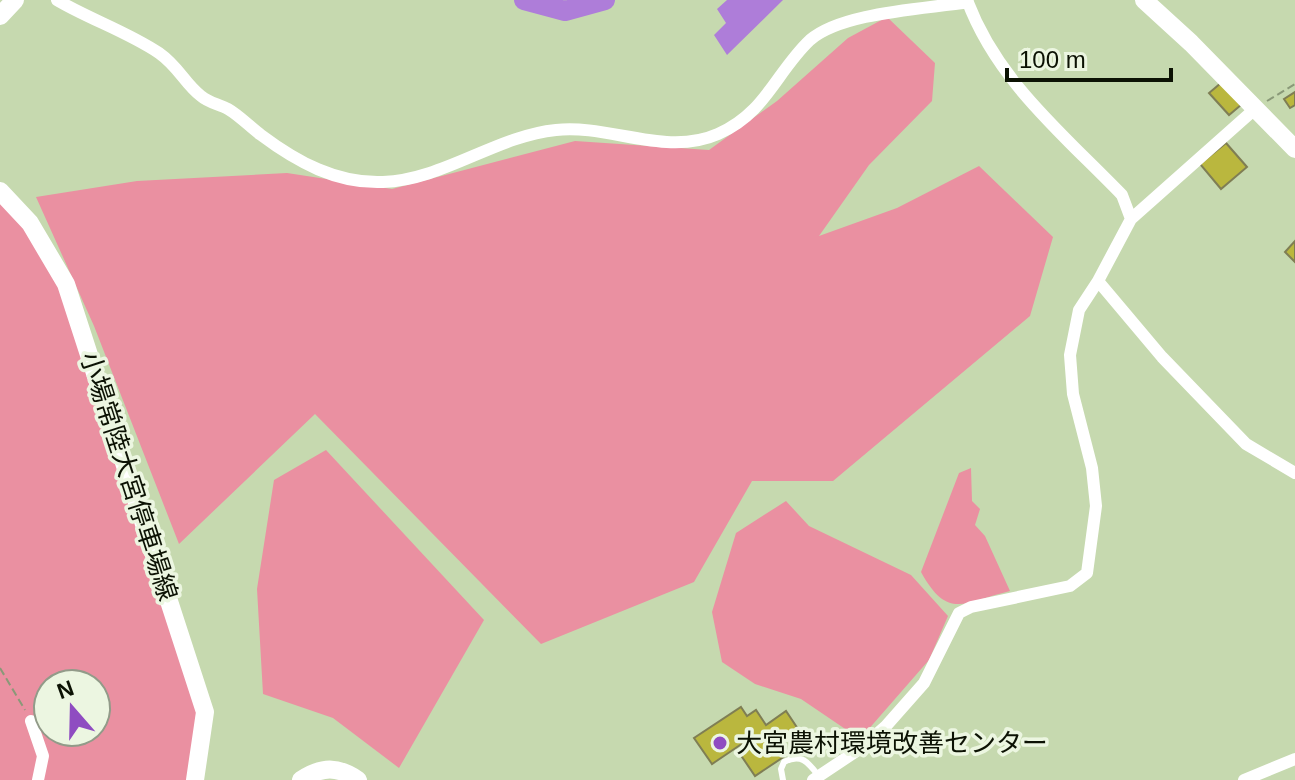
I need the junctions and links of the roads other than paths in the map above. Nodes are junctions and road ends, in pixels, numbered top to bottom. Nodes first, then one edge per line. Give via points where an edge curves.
1 (15, 0) edge
2 (57, 0) edge
3 (1144, 0) edge
4 (968, 1) edge
5 (0, 16) edge
6 (1256, 108) junction
7 (1295, 149) edge
8 (0, 191) edge
9 (1131, 219) junction
10 (1098, 281) junction
11 (1295, 473) edge
12 (31, 721) road end
13 (1295, 759) edge
14 (815, 778) edge
15 (38, 780) edge
16 (195, 780) edge
17 (301, 780) edge
18 (358, 780) edge
19 (783, 780) edge
20 (1244, 780) edge

1 - 5 main road
2 - 4 street via 156,51 181,70 199,95 228,109 287,155 314,169 384,182 416,177 558,129 665,142 718,134 754,112 810,41 827,29
3 - 6 main road
4 - 9 street via 1003,71 1122,195
6 - 7 main road
6 - 9 street
8 - 16 main road, 小場常陸大宮停車場線 via 30,223 66,284 205,712
9 - 10 street
10 - 11 street via 1246,444
10 - 14 street via 1079,310 1070,355 1096,506 1087,573 1070,586 959,613 924,683 874,738
12 - 15 street via 43,756
13 - 20 street
14 - 19 lane via 808,762 795,758 784,762
17 - 18 main road via 329,768 342,769

